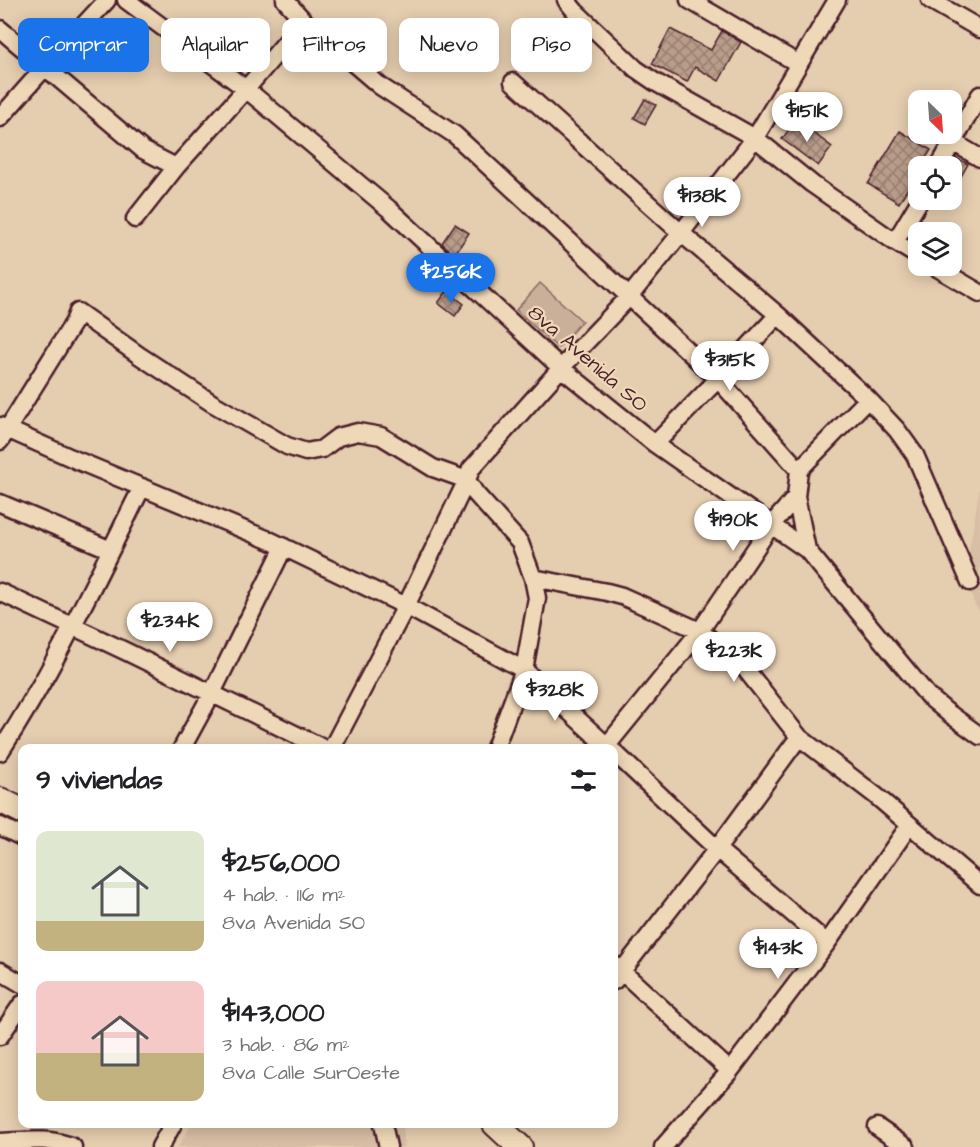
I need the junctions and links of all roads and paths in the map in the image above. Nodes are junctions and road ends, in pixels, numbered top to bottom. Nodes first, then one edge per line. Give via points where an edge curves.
1 (107, 0) edge
2 (126, 0) edge
3 (285, 0) edge
4 (566, 0) edge
5 (689, 0) edge
6 (837, 0) edge
7 (930, 0) edge
8 (90, 18) edge
9 (301, 18) edge
10 (0, 29) edge
11 (980, 29) edge
12 (18, 44) edge
13 (282, 47) edge
14 (799, 64) junction
15 (41, 72) edge
16 (51, 72) edge
17 (363, 72) edge
18 (513, 82) dead end
19 (246, 89) junction
20 (980, 95) edge
21 (0, 118) edge
22 (962, 126) edge
23 (755, 138) junction
24 (956, 144) edge
25 (980, 158) edge
26 (176, 167) junction
27 (914, 210) edge
28 (135, 219) dead end
29 (681, 233) junction
30 (895, 242) junction
31 (908, 250) edge
32 (951, 276) edge
33 (980, 293) edge
34 (629, 297) junction
35 (778, 315) junction
36 (561, 368) junction
37 (718, 380) junction
38 (868, 399) junction
39 (2, 432) edge
40 (655, 444) junction
41 (799, 470) junction
42 (467, 480) junction
43 (142, 488) junction
44 (796, 497) junction
45 (0, 502) edge
46 (772, 524) junction
47 (285, 547) junction
48 (111, 550) junction
49 (807, 550) junction
50 (533, 578) junction
51 (970, 582) dead end
52 (0, 592) edge
53 (406, 606) junction
54 (72, 626) junction
55 (700, 631) junction
56 (524, 670) junction
57 (212, 693) junction
58 (980, 736) edge
59 (799, 737) junction
60 (184, 744) edge
61 (315, 744) edge
62 (335, 744) edge
63 (496, 744) edge
64 (604, 744) edge
65 (613, 744) edge
66 (0, 752) edge
67 (618, 757) edge
68 (0, 800) edge
69 (18, 809) edge
70 (909, 826) junction
71 (0, 827) edge
72 (18, 835) edge
73 (717, 849) junction
74 (980, 885) edge
75 (827, 943) junction
76 (618, 970) edge
77 (0, 971) edge
78 (618, 974) edge
79 (18, 982) edge
80 (18, 1010) edge
81 (0, 1035) edge
82 (730, 1071) junction
83 (877, 1127) dead end
84 (171, 1128) edge
85 (384, 1128) edge
86 (499, 1128) edge
87 (0, 1142) edge
88 (73, 1147) edge
89 (160, 1147) edge
90 (388, 1147) edge
91 (520, 1147) edge
92 (663, 1147) edge
93 (906, 1147) edge

1 - 8 street
2 - 19 street, 8va Avenida SO
3 - 9 street
4 - 23 street via 636,69
5 - 14 street
6 - 14 street
7 - 11 street
10 - 12 street
13 - 19 street
14 - 23 street
15 - 21 street
16 - 26 street via 143,150
17 - 34 street via 455,135
18 - 29 street
19 - 26 street
19 - 36 street, 8va Avenida SO via 389,209
20 - 22 street
23 - 29 street
23 - 30 street
24 - 25 street
26 - 28 street
27 - 30 street
29 - 34 street
29 - 35 street
30 - 31 street
32 - 33 street
34 - 36 street
34 - 37 street
35 - 37 street
35 - 38 street
36 - 40 street, 8va Avenida SO
36 - 42 street via 471,469
37 - 40 street
37 - 41 street
38 - 41 street
38 - 51 street via 915,455
39 - 42 street via 78,312 212,404 287,446 306,452 358,432 381,436 433,468
39 - 43 street
40 - 46 street, 8va Avenida SO
41 - 44 street
42 - 50 street via 520,543
42 - 53 street
43 - 47 street
43 - 48 street
44 - 46 street
44 - 49 street
45 - 48 street
46 - 49 street, 8va Avenida SO
46 - 55 street
47 - 53 street
47 - 57 street
48 - 54 street
49 - 58 street, 8va Avenida SO via 928,696
50 - 55 street via 614,593
50 - 56 street via 537,598
52 - 54 street
53 - 56 street
53 - 62 street
54 - 57 street
54 - 66 street
55 - 59 street via 742,666
55 - 65 street
56 - 63 street
56 - 64 street
57 - 60 street
57 - 61 street
59 - 70 street
59 - 73 street
67 - 73 street
68 - 69 highway
70 - 74 street
70 - 75 street
71 - 72 street
73 - 75 street
73 - 76 street
75 - 82 street
77 - 79 street
78 - 82 street
80 - 81 street
82 - 92 street
83 - 93 street
84 - 89 street
85 - 90 street
86 - 91 highway
87 - 88 street via 50,1141

